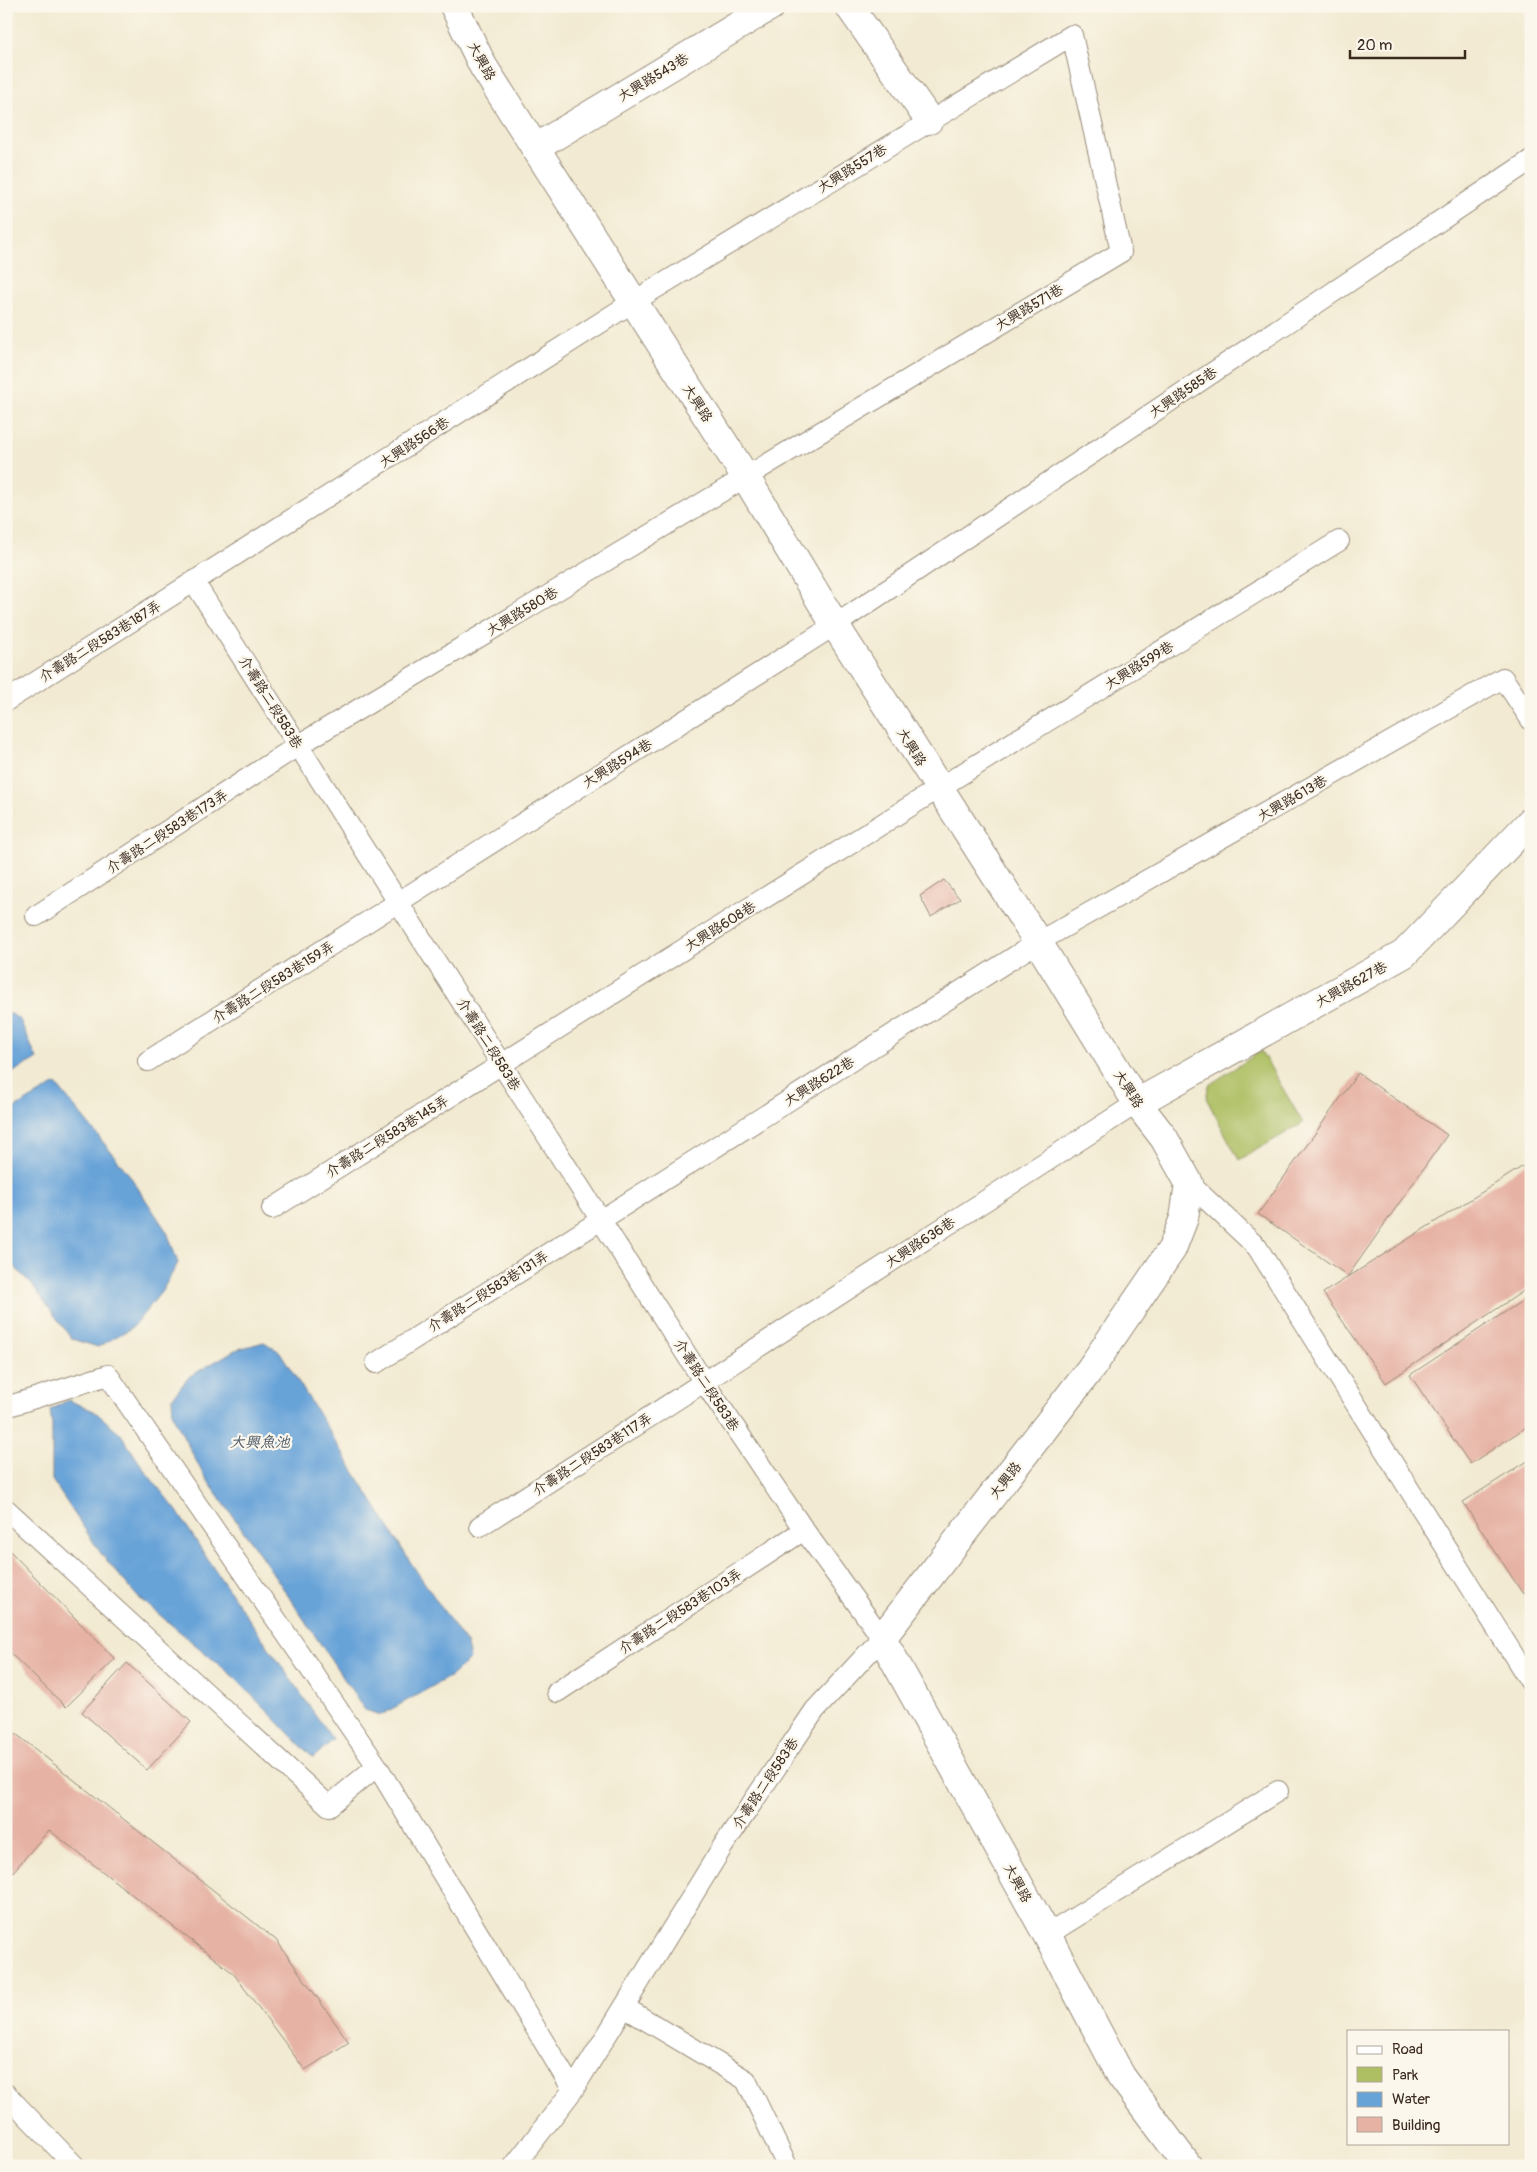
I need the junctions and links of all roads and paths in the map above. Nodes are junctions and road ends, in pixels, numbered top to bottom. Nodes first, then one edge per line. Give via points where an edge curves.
1 (454, 6) edge
2 (771, 6) edge
3 (849, 6) edge
4 (1072, 35) joint
5 (930, 120) junction
6 (535, 148) junction
7 (1531, 160) edge
8 (633, 302) junction
9 (744, 476) junction
10 (1339, 541) dead end
11 (194, 582) junction
12 (835, 625) junction
13 (6, 701) edge
14 (1531, 720) edge
15 (299, 745) junction
16 (939, 788) junction
17 (1531, 821) edge
18 (398, 902) junction
19 (36, 916) dead end
20 (1038, 942) junction
21 (148, 1062) dead end
22 (501, 1064) junction
23 (1137, 1103) junction
24 (1189, 1183) junction
25 (272, 1209) dead end
26 (600, 1220) junction
27 (376, 1363) dead end
28 (704, 1382) junction
29 (6, 1407) edge
30 (6, 1509) edge
31 (480, 1526) dead end
32 (804, 1530) junction
33 (882, 1638) junction
34 (1531, 1683) edge
35 (557, 1692) dead end
36 (377, 1766) junction
37 (1278, 1790) dead end
38 (1047, 1935) junction
39 (624, 2007) junction
40 (573, 2090) junction
41 (6, 2094) edge
42 (75, 2166) edge
43 (514, 2166) edge
44 (786, 2166) edge
45 (1188, 2166) edge

1 - 6 street, 大興路 via 483,66
2 - 6 street, 大興路543巷
3 - 5 street
4 - 5 lane, 大興路557巷
4 - 9 lane, 大興路571巷 via 1121,252
5 - 8 lane, 大興路557巷
6 - 8 street, 大興路
7 - 12 lane, 大興路585巷
8 - 9 street, 大興路
8 - 11 lane, 大興路566巷
9 - 12 street, 大興路
9 - 15 lane, 大興路580巷
10 - 16 lane, 大興路599巷
11 - 13 lane, 介壽路二段583巷187弄
11 - 15 lane, 介壽路二段583巷
12 - 16 street, 大興路
12 - 18 lane, 大興路594巷
14 - 20 lane, 大興路613巷 via 1503,678
15 - 18 lane, 介壽路二段583巷
15 - 19 lane, 介壽路二段583巷173弄
16 - 20 street, 大興路
16 - 22 lane, 大興路608巷
17 - 23 street, 大興路627巷 via 1404,954
18 - 21 lane, 介壽路二段583巷159弄
18 - 22 lane, 介壽路二段583巷
20 - 23 street, 大興路
20 - 26 lane, 大興路622巷
22 - 25 lane, 介壽路二段583巷145弄
22 - 26 lane, 介壽路二段583巷
23 - 24 street, 大興路 via 1164,1138
23 - 28 lane, 大興路636巷
24 - 33 street, 大興路 via 1184,1218 1172,1249 1091,1368
24 - 34 lane via 1256,1247
26 - 27 lane, 介壽路二段583巷131弄
26 - 28 lane, 介壽路二段583巷
28 - 31 lane, 介壽路二段583巷117弄
28 - 32 lane, 介壽路二段583巷
29 - 36 lane via 108,1374
30 - 36 lane via 329,1806
32 - 33 lane, 介壽路二段583巷
32 - 35 lane, 介壽路二段583巷103弄
33 - 38 street, 大興路
33 - 39 lane, 介壽路二段583巷 via 815,1710 723,1846
36 - 40 lane
37 - 38 lane
38 - 45 street, 大興路 via 1121,2076
39 - 40 lane, 介壽路二段583巷
39 - 44 lane via 746,2080
40 - 43 lane, 介壽路二段583巷
41 - 42 lane

